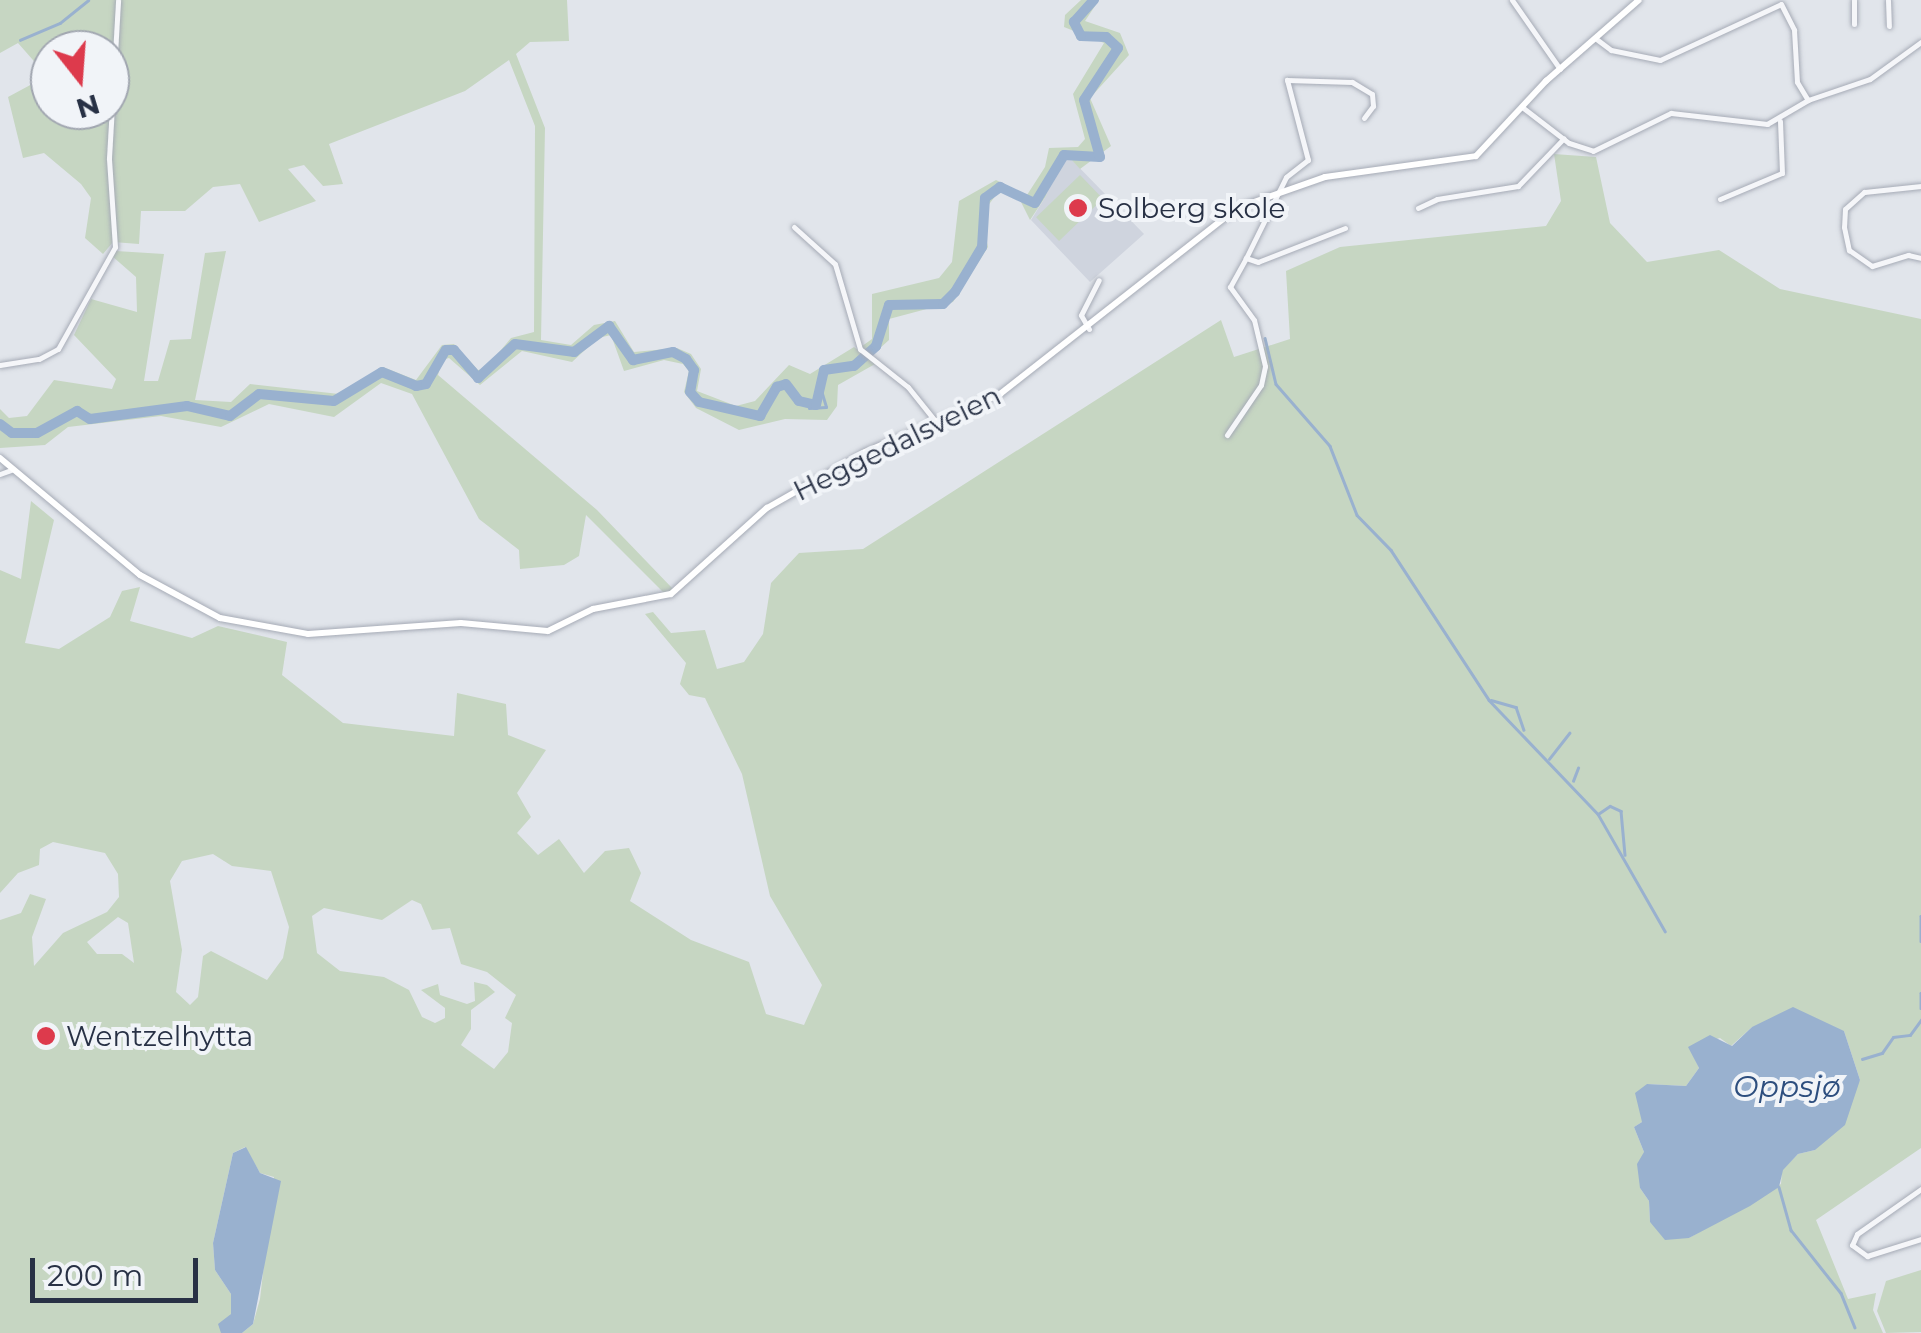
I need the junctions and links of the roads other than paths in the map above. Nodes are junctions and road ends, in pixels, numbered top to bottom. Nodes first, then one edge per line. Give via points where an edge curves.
1 (118, 0) edge
2 (1512, 0) edge
3 (1639, 0) edge
4 (1854, 0) edge
5 (1888, 0) edge
6 (1854, 24) dead end
7 (1888, 26) dead end
8 (1595, 38) junction
9 (1921, 42) edge
10 (1560, 68) junction
11 (1808, 100) junction
12 (1522, 107) junction
13 (1364, 118) dead end
14 (1780, 121) junction
15 (1564, 138) junction
16 (1921, 186) edge
17 (1281, 190) junction
18 (1720, 199) dead end
19 (1418, 208) dead end
20 (794, 226) dead end
21 (1344, 228) dead end
22 (1246, 258) junction
23 (1921, 258) edge
24 (1099, 280) dead end
25 (1089, 328) junction
26 (0, 365) edge
27 (936, 422) junction
28 (1227, 434) dead end
29 (0, 458) edge
30 (11, 470) junction
31 (0, 474) edge
32 (1921, 1189) edge
33 (1921, 1239) edge

1 - 26 street via 109,158 115,247 58,348 39,359
2 - 10 street
3 - 8 main road, Heggedalsveien
4 - 6 street
5 - 7 street
8 - 10 main road, Heggedalsveien
8 - 11 street via 1610,50 1660,60 1781,4 1794,30 1797,82
9 - 11 street via 1854,87
10 - 12 main road, Heggedalsveien
11 - 14 street
12 - 15 street
12 - 17 main road, Heggedalsveien via 1487,148 1465,161 1337,174
13 - 17 street via 1374,106 1372,94 1352,82 1287,80 1308,160
14 - 15 street via 1670,112 1646,120 1604,150 1580,149
14 - 18 street via 1782,173
15 - 19 street via 1518,186 1437,198
16 - 23 street via 1864,192 1845,208 1844,227 1849,250 1872,266 1908,255
17 - 22 street
17 - 25 main road, Heggedalsveien via 1236,208 1183,246
20 - 27 street via 835,264 866,356 908,387
21 - 22 street via 1258,262
22 - 28 street via 1230,287 1254,320 1265,366 1256,393
24 - 25 street via 1082,315
25 - 27 main road, Heggedalsveien via 1000,394
27 - 30 main road, Heggedalsveien via 864,453 756,515 671,594 594,609 533,632 461,622 308,634 220,618 140,575
29 - 30 main road, Heggedalsveien
30 - 31 street
32 - 33 street via 1856,1234 1852,1245 1867,1256

